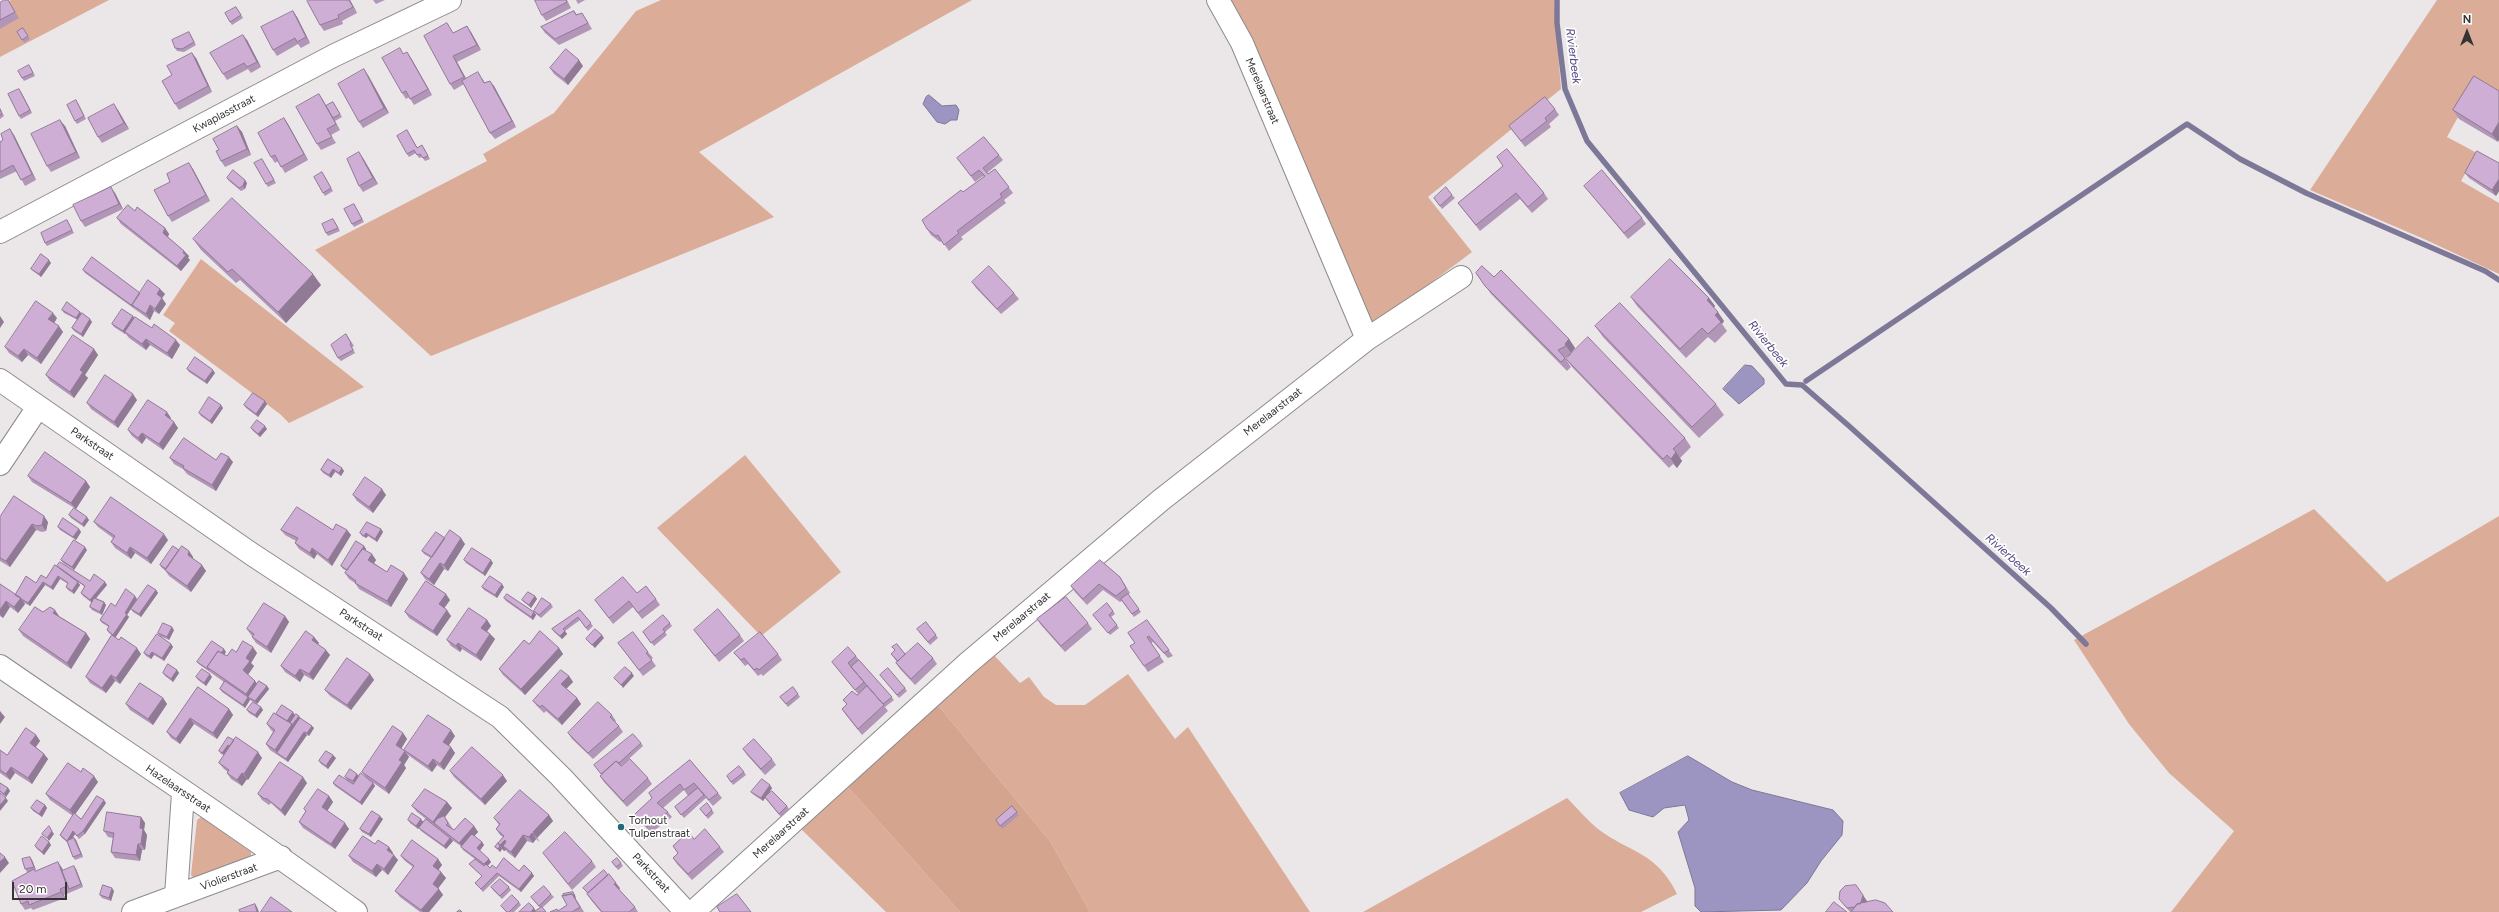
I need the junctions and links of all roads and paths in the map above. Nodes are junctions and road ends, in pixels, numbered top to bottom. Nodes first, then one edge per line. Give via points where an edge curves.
1 (450, 0) edge
2 (1218, 0) edge
3 (0, 232) edge
4 (1462, 277) dead end
5 (1366, 339) junction
6 (0, 380) edge
7 (38, 407) junction
8 (0, 464) edge
9 (0, 666) edge
10 (183, 793) junction
11 (281, 857) junction
12 (176, 896) junction
13 (133, 912) edge
14 (356, 912) edge
15 (686, 912) edge
16 (693, 912) edge

1 - 3 street, Kwaplasstraat via 333,56
2 - 5 street, Merelaarstraat via 1242,42
4 - 5 street, Merelaarstraat
5 - 16 street, Merelaarstraat via 1161,500 968,663
6 - 7 street, Parkstraat
7 - 8 street
7 - 15 street, Parkstraat via 253,555 500,717 562,777
9 - 10 street, Hazelaarsstraat
10 - 11 street, Hazelaarsstraat
10 - 12 street
11 - 12 street, Violierstraat
11 - 14 street, Hazelaarsstraat
12 - 13 street, Violierstraat

